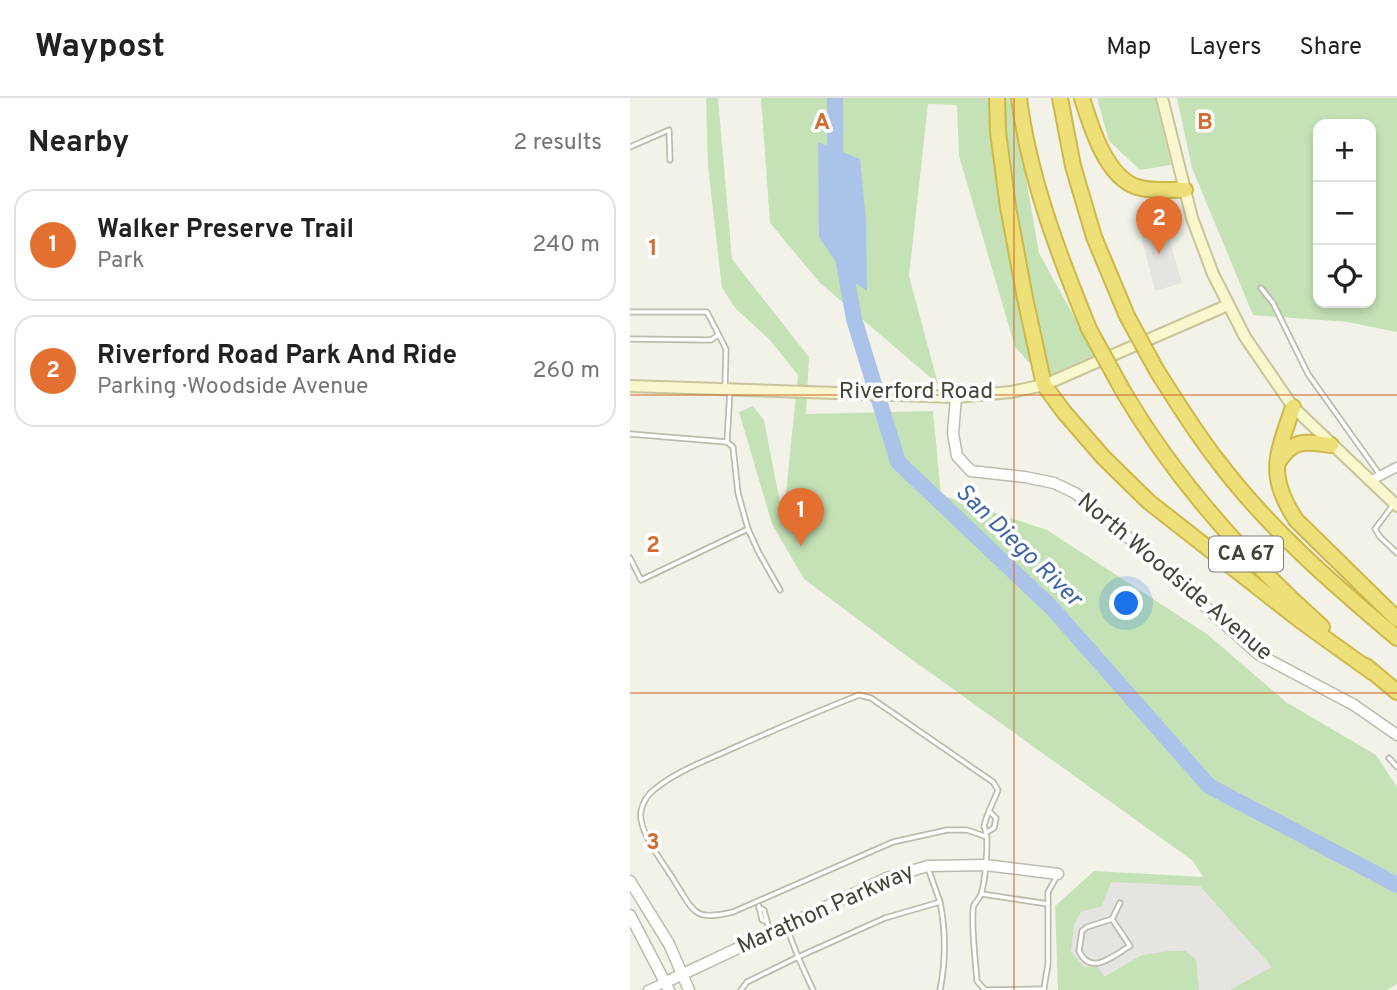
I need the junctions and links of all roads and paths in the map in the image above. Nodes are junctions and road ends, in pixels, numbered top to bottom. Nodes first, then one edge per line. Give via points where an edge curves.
1 (997, 98) edge
2 (1019, 98) edge
3 (1060, 98) edge
4 (1082, 98) edge
5 (1163, 98) edge
6 (630, 147) edge
7 (670, 160) dead end
8 (1185, 190) junction
9 (1261, 288) dead end
10 (1227, 304) junction
11 (630, 312) edge
12 (718, 335) junction
13 (630, 339) edge
14 (1044, 384) junction
15 (630, 386) edge
16 (728, 388) junction
17 (956, 397) junction
18 (1293, 407) junction
19 (630, 434) edge
20 (727, 442) junction
21 (1331, 445) junction
22 (1276, 465) junction
23 (1397, 467) edge
24 (1375, 478) junction
25 (1395, 501) edge
26 (748, 529) junction
27 (1397, 553) edge
28 (630, 558) edge
29 (780, 590) dead end
30 (1397, 619) edge
31 (1397, 638) edge
32 (1372, 672) junction
33 (1397, 692) edge
34 (1397, 735) edge
35 (1389, 758) dead end
36 (1397, 767) edge
37 (990, 812) junction
38 (987, 835) junction
39 (985, 864) junction
40 (928, 866) junction
41 (1058, 874) joint
42 (630, 881) edge
43 (982, 894) junction
44 (757, 902) junction
45 (940, 902) junction
46 (1121, 903) dead end
47 (1048, 904) junction
48 (630, 915) edge
49 (1112, 919) junction
50 (786, 926) junction
51 (770, 933) junction
52 (798, 957) junction
53 (683, 974) junction
54 (668, 986) edge
55 (1044, 989) edge
56 (648, 990) edge
57 (690, 990) edge
58 (741, 990) edge
59 (813, 990) edge
60 (940, 990) edge

1 - 14 highway via 1008,207
2 - 32 highway, CA 67, bridge via 1034,172 1057,248 1089,329 1149,435 1220,527
3 - 31 highway, CA 67, bridge via 1073,166 1094,237 1127,316 1184,415 1242,492 1289,542
4 - 8 highway via 1102,151 1124,182 1139,188
5 - 8 main road
6 - 7 lane via 668,130
8 - 10 main road
9 - 24 lane
10 - 14 main road, Riverford Road
10 - 18 main road
11 - 12 lane via 706,312
12 - 13 lane via 711,340
12 - 16 lane via 726,349
14 - 17 main road, Riverford Road
14 - 32 highway via 1104,457 1149,502
15 - 16 main road, Riverford Road
16 - 17 main road, Riverford Road
16 - 20 lane
17 - 34 street, North Woodside Avenue via 957,456 971,471 1026,477 1075,493 1258,654 1369,714
18 - 21 main road
18 - 22 highway
19 - 20 lane
20 - 26 lane via 733,447
21 - 22 highway via 1299,442 1286,450
21 - 24 main road
22 - 30 highway via 1283,501 1296,520
23 - 24 street
24 - 25 main road
25 - 27 lane via 1375,529
26 - 28 lane via 641,580
26 - 29 lane
32 - 33 highway, CA 67
35 - 36 lane
37 - 38 lane via 985,817
37 - 38 lane via 996,818
37 - 44 lane via 998,790 993,782 871,698 859,695 696,765 652,790 645,800 641,821 647,836 697,914 710,917
38 - 39 lane
38 - 44 lane via 947,830 893,842
39 - 40 street, Marathon Parkway
39 - 41 street, Marathon Parkway
39 - 43 lane
40 - 45 lane
40 - 50 street, Marathon Parkway via 887,878
41 - 47 lane via 1048,892
42 - 53 street
43 - 47 lane
43 - 55 lane via 973,907 976,981 985,990
44 - 51 lane
45 - 52 lane via 885,918
45 - 60 lane via 946,930
46 - 49 lane
47 - 55 lane
48 - 54 street
49 - 49 lane via 1082,931 1079,951 1086,962 1102,963 1130,946
50 - 51 street, Marathon Parkway
50 - 52 lane
51 - 53 street, Marathon Parkway
52 - 58 lane via 747,982
52 - 59 lane
53 - 54 street, Marathon Parkway
53 - 57 street
54 - 56 street

